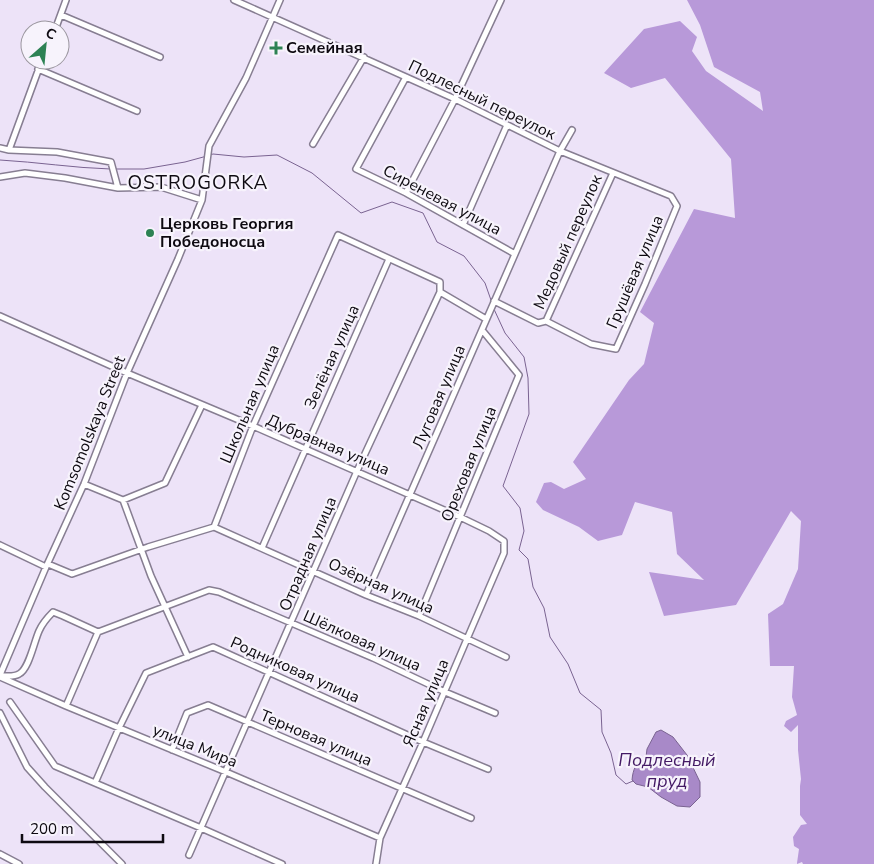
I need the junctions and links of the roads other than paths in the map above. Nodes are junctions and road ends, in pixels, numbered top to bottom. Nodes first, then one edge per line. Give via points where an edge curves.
1 (66, 0) edge
2 (234, 0) edge
3 (280, 0) edge
4 (501, 0) edge
5 (61, 15) junction
6 (273, 18) junction
7 (59, 20) edge
8 (160, 57) dead end
9 (364, 57) junction
10 (38, 70) edge
11 (40, 70) edge
12 (406, 77) junction
13 (455, 99) junction
14 (137, 111) dead end
15 (508, 125) junction
16 (572, 130) dead end
17 (313, 144) dead end
18 (0, 148) edge
19 (9, 150) junction
20 (560, 151) junction
21 (613, 173) junction
22 (0, 177) edge
23 (118, 188) junction
24 (406, 193) junction
25 (202, 200) junction
26 (677, 206) joint
27 (463, 224) junction
28 (515, 254) junction
29 (389, 259) junction
30 (440, 292) junction
31 (494, 302) junction
32 (0, 316) edge
33 (486, 320) junction
34 (546, 321) junction
35 (482, 330) junction
36 (127, 373) junction
37 (202, 405) junction
38 (252, 426) junction
39 (305, 449) junction
40 (357, 471) junction
41 (84, 484) junction
42 (411, 495) junction
43 (123, 500) junction
44 (460, 516) junction
45 (214, 527) junction
46 (0, 545) edge
47 (262, 548) junction
48 (142, 550) junction
49 (504, 554) joint
50 (47, 565) junction
51 (314, 571) junction
52 (366, 595) junction
53 (166, 606) junction
54 (419, 616) junction
55 (291, 624) junction
56 (98, 632) junction
57 (467, 639) junction
58 (188, 657) junction
59 (506, 657) dead end
60 (270, 672) junction
61 (0, 676) edge
62 (445, 692) junction
63 (10, 702) dead end
64 (66, 706) junction
65 (0, 713) edge
66 (495, 713) dead end
67 (248, 722) junction
68 (119, 728) junction
69 (423, 742) junction
70 (172, 750) junction
71 (488, 768) dead end
72 (226, 772) junction
73 (95, 783) junction
74 (403, 789) junction
75 (471, 818) dead end
76 (201, 828) junction
77 (380, 838) junction
78 (0, 854) edge
79 (189, 856) dead end
80 (19, 864) edge
81 (122, 864) edge
82 (282, 864) edge
83 (376, 864) edge

1 - 5 street
2 - 6 street, Подлесный переулок
3 - 6 street
4 - 13 street
5 - 7 street
5 - 8 street
6 - 9 street, Подлесный переулок
6 - 25 street, Komsomolskaya Street via 246,78 209,146
9 - 12 street, Подлесный переулок
9 - 17 street
10 - 19 street
11 - 14 street
12 - 13 street, Подлесный переулок
12 - 24 street, Сиреневая улица via 356,169
13 - 15 street, Подлесный переулок
13 - 24 street
15 - 20 street, Подлесный переулок
15 - 27 street
16 - 20 street
18 - 19 street
19 - 23 street via 57,152 112,162
20 - 21 street, Подлесный переулок
20 - 28 street
21 - 26 street, Подлесный переулок via 671,196
21 - 34 street, Медовый переулок
22 - 23 street via 25,173
23 - 25 street via 161,187
24 - 27 street, Сиреневая улица
25 - 36 street, Komsomolskaya Street
26 - 34 street, Грушёвая улица via 616,349 591,344
27 - 28 street, Сиреневая улица
28 - 31 street
29 - 30 street via 440,282
29 - 38 street, Школьная улица via 338,234
29 - 39 street, Зелёная улица
30 - 33 street
30 - 40 street, Отрадная улица
31 - 33 street, Луговая улица
31 - 34 street via 538,323
32 - 36 street, Дубравная улица
33 - 35 street, Луговая улица
35 - 42 street, Луговая улица
35 - 44 street, Ореховая улица via 519,375
36 - 37 street, Дубравная улица
36 - 41 street, Komsomolskaya Street
37 - 38 street, Дубравная улица
37 - 43 street via 166,483
38 - 39 street, Дубравная улица
38 - 45 street, Школьная улица
39 - 40 street, Дубравная улица
39 - 47 street, Зелёная улица
40 - 42 street, Дубравная улица
40 - 51 street, Отрадная улица
41 - 43 street
41 - 50 street, Komsomolskaya Street
42 - 44 street, Дубравная улица
42 - 52 street, Луговая улица
43 - 48 street
44 - 49 street, Дубравная улица via 500,538 504,542
44 - 54 street, Ореховая улица
45 - 47 street, Озёрная улица
45 - 48 street
46 - 50 street
47 - 51 street, Озёрная улица
48 - 50 street via 72,574
48 - 53 street
49 - 57 street, Ясная улица
50 - 61 street, Komsomolskaya Street
51 - 52 street, Озёрная улица
51 - 55 street, Отрадная улица
52 - 54 street, Озёрная улица
53 - 55 street, Шёлковая улица via 208,590
53 - 56 street, Шёлковая улица
53 - 58 street
54 - 57 street, Озёрная улица
55 - 60 street, Отрадная улица
55 - 62 street, Шёлковая улица
56 - 61 street via 53,612 39,630 24,669 19,674
56 - 64 street
57 - 59 street, Озёрная улица
57 - 62 street, Ясная улица
58 - 60 street, Родниковая улица via 213,647
58 - 68 street, Родниковая улица via 146,673
60 - 67 street, Отрадная улица
60 - 69 street, Родниковая улица
61 - 64 street, улица Мира
62 - 66 street, Шёлковая улица
62 - 69 street, Ясная улица
63 - 73 street via 55,766
64 - 68 street, улица Мира
65 - 81 street via 27,767
67 - 70 street, Терновая улица via 208,705 186,713
67 - 72 street, Отрадная улица
67 - 74 street, Терновая улица
68 - 70 street, улица Мира
68 - 73 street, Родниковая улица
69 - 71 street, Родниковая улица
69 - 74 street, Ясная улица
70 - 72 street, улица Мира
72 - 76 street, Отрадная улица
72 - 77 street, улица Мира
73 - 76 street
74 - 75 street, Терновая улица
74 - 77 street, Ясная улица
76 - 79 street, Отрадная улица
76 - 82 street
77 - 83 street, Ясная улица
78 - 80 street

